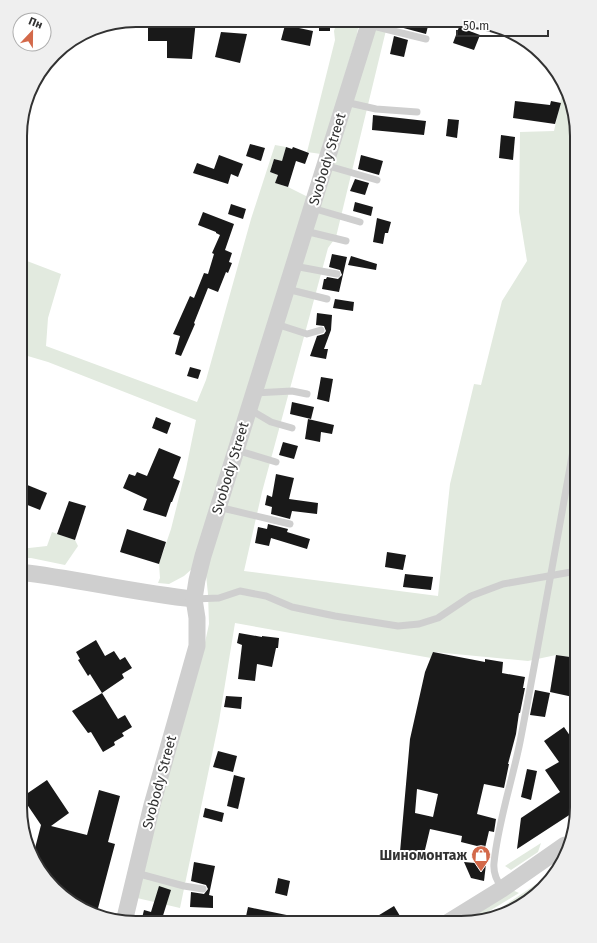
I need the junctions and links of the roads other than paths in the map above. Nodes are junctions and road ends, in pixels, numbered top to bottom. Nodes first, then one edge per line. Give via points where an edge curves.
1 (369, 27) edge
2 (384, 27) edge
3 (426, 39) dead end
4 (345, 102) junction
5 (417, 112) dead end
6 (325, 165) junction
7 (378, 180) dead end
8 (312, 208) junction
9 (360, 222) dead end
10 (305, 230) junction
11 (346, 241) dead end
12 (294, 266) junction
13 (336, 274) dead end
14 (286, 289) junction
15 (327, 299) dead end
16 (276, 324) junction
17 (321, 330) dead end
18 (254, 393) junction
19 (307, 394) dead end
20 (249, 409) junction
21 (292, 428) dead end
22 (236, 450) junction
23 (276, 462) dead end
24 (570, 467) edge
25 (218, 508) junction
26 (290, 524) dead end
27 (570, 572) edge
28 (27, 573) edge
29 (550, 575) junction
30 (194, 599) junction
31 (562, 847) edge
32 (136, 872) junction
33 (502, 888) junction
34 (203, 889) dead end
35 (126, 915) edge
36 (458, 916) edge

1 - 4 street, Svobody Street
2 - 3 lane
4 - 5 lane via 376,109
4 - 6 street, Svobody Street
6 - 7 lane
6 - 8 street, Svobody Street
8 - 9 lane
8 - 10 street, Svobody Street
10 - 11 lane
10 - 12 street, Svobody Street
12 - 13 lane
12 - 14 street, Svobody Street
14 - 15 lane
14 - 16 street, Svobody Street
16 - 17 lane via 308,334
16 - 18 street, Svobody Street
18 - 19 lane via 292,391
18 - 20 street, Svobody Street
20 - 21 lane via 271,422
20 - 22 street, Svobody Street
22 - 23 lane
22 - 25 street, Svobody Street
24 - 29 lane
25 - 26 lane
25 - 30 street, Svobody Street via 203,556
27 - 29 lane
28 - 30 street via 161,596
29 - 30 lane via 503,584 472,596 438,618 419,624 398,626 292,607 266,596 240,591 219,598
29 - 33 lane via 520,744 494,865 496,880
30 - 32 street, Svobody Street via 197,646 152,805
31 - 33 street
32 - 34 lane
32 - 35 street, Svobody Street
33 - 36 street

